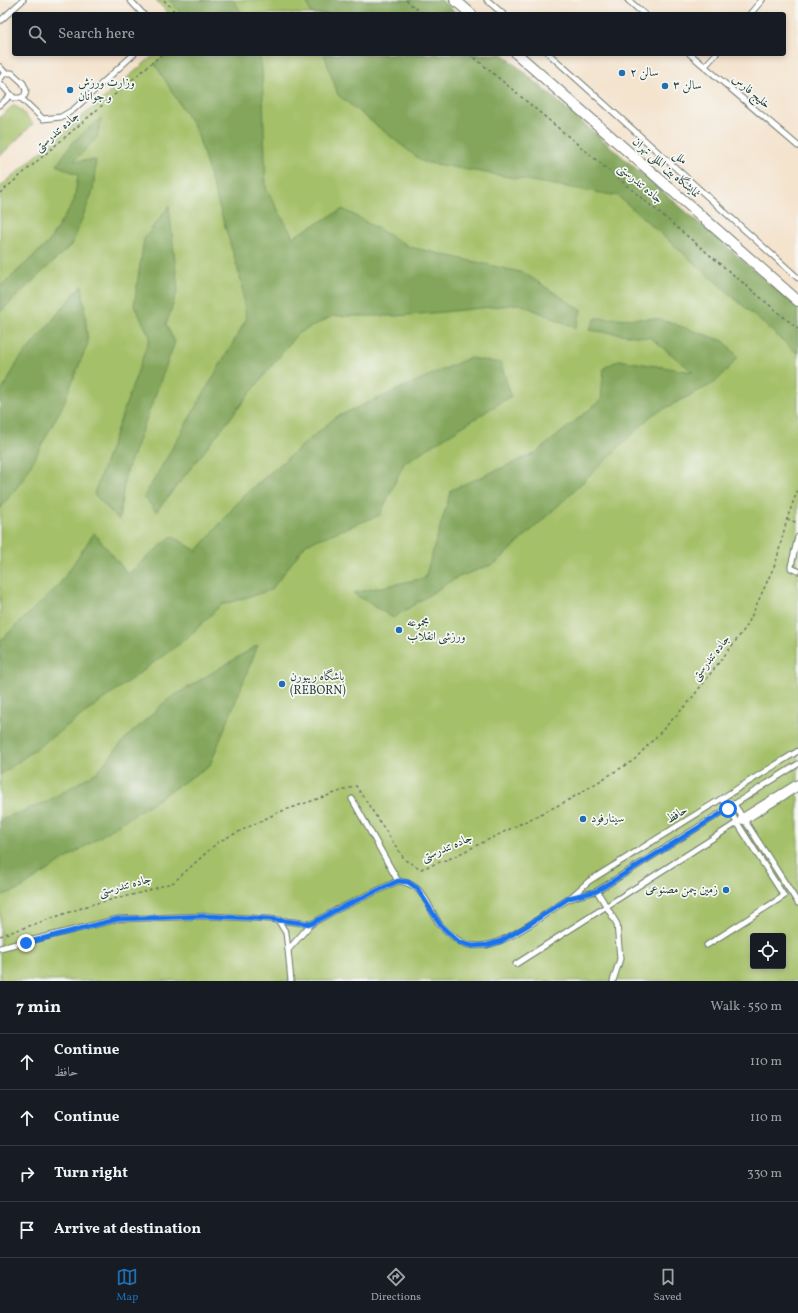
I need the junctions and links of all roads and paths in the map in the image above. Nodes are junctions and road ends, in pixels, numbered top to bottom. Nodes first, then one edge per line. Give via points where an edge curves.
1 (23, 0) edge
2 (130, 0) edge
3 (164, 0) edge
4 (406, 0) edge
5 (456, 0) edge
6 (487, 0) edge
7 (628, 0) edge
8 (762, 0) edge
9 (141, 12) edge
10 (175, 12) edge
11 (420, 12) edge
12 (469, 12) edge
13 (501, 12) edge
14 (642, 12) edge
15 (752, 12) edge
16 (0, 21) edge
17 (132, 56) edge
18 (160, 56) edge
19 (472, 56) edge
20 (519, 56) edge
21 (551, 56) edge
22 (692, 56) edge
23 (714, 56) edge
24 (705, 66) junction
25 (0, 67) edge
26 (6, 73) junction
27 (0, 78) edge
28 (1, 86) edge
29 (11, 95) junction
30 (22, 98) junction
31 (0, 105) edge
32 (798, 146) edge
33 (0, 193) edge
34 (798, 278) edge
35 (798, 301) edge
36 (798, 329) edge
37 (798, 489) edge
38 (787, 519) junction
39 (798, 523) edge
40 (798, 537) edge
41 (798, 571) edge
42 (798, 751) edge
43 (798, 764) edge
44 (798, 785) edge
45 (352, 799) dead end
46 (722, 800) junction
47 (734, 804) junction
48 (728, 809) junction
49 (740, 821) junction
50 (398, 881) junction
51 (597, 891) junction
52 (569, 898) junction
53 (798, 903) edge
54 (605, 907) junction
55 (278, 920) junction
56 (311, 924) junction
57 (0, 936) edge
58 (707, 945) dead end
59 (0, 948) edge
60 (288, 950) junction
61 (516, 964) dead end
62 (290, 981) edge
63 (613, 981) edge

1 - 16 lane
2 - 9 lane
3 - 10 path
4 - 11 path
5 - 12 street
6 - 13 lane
7 - 14 lane
8 - 15 lane
17 - 30 lane via 74,110 61,117 43,119
18 - 33 path, جاده تندرستی
19 - 36 path, جاده تندرستی
20 - 35 street, نمایشگاه بین المللی تهران
21 - 34 lane, ملل
22 - 24 lane, خلیج فارس
23 - 24 lane
24 - 32 lane, خلیج فارس
25 - 26 lane
26 - 27 lane
26 - 30 lane via 12,73 23,83 26,90
28 - 29 lane
29 - 30 lane via 14,98
29 - 31 lane
37 - 38 path, جاده تندرستی
38 - 39 path
38 - 57 path, جاده تندرستی via 776,562 747,626 688,703 634,760 567,800 451,858 421,869 405,860 356,786 278,812 218,842 174,882 93,904
40 - 41 lane via 791,568
42 - 46 lane, حافظ
43 - 47 lane, حافظ
44 - 49 street
45 - 50 lane
46 - 48 lane
46 - 52 lane, حافظ via 590,881
47 - 48 lane, حافظ
47 - 49 lane
48 - 49 lane
48 - 51 lane, حافظ
49 - 53 lane
49 - 54 lane
49 - 58 lane via 784,896
50 - 52 lane via 408,882 417,888 441,926 459,942 472,946 501,941
50 - 56 lane
51 - 52 lane, حافظ
51 - 54 lane
54 - 61 lane
54 - 63 lane via 617,924 620,959
55 - 56 lane
55 - 59 lane via 207,916 118,919
55 - 60 lane via 286,933
56 - 60 lane
60 - 62 lane

